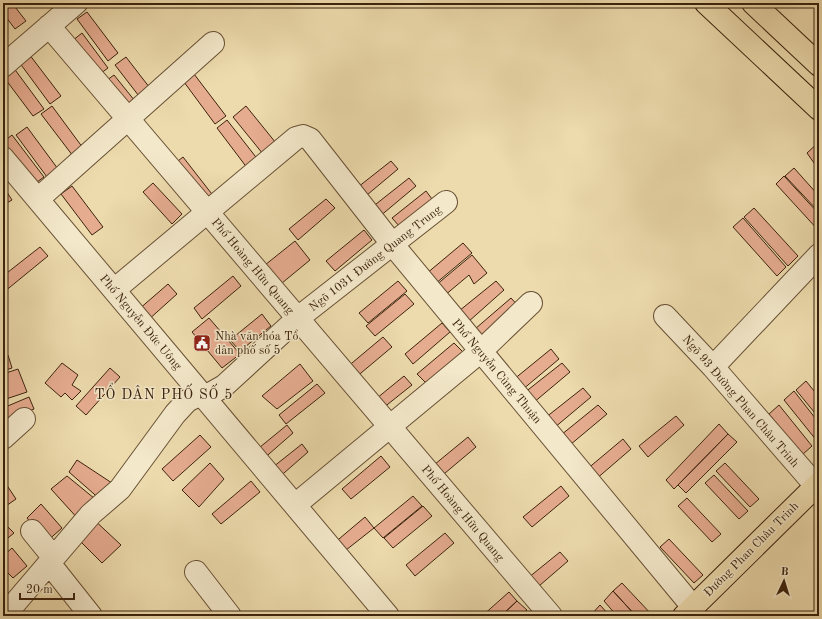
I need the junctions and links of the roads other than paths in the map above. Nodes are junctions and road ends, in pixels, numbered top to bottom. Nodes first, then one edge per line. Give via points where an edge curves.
1 (76, 3) edge
2 (706, 3) edge
3 (753, 3) edge
4 (49, 26) junction
5 (213, 44) dead end
6 (819, 65) edge
7 (3, 66) edge
8 (819, 109) edge
9 (128, 119) junction
10 (3, 158) edge
11 (38, 199) junction
12 (446, 202) dead end
13 (207, 212) junction
14 (393, 245) junction
15 (819, 255) edge
16 (114, 290) junction
17 (531, 303) dead end
18 (665, 316) dead end
19 (298, 318) junction
20 (480, 351) junction
21 (713, 367) junction
22 (204, 396) junction
23 (24, 419) dead end
24 (389, 426) junction
25 (3, 438) edge
26 (817, 484) edge
27 (295, 505) junction
28 (32, 531) dead end
29 (51, 560) junction
30 (196, 572) dead end
31 (688, 612) edge
32 (4, 616) edge
33 (91, 616) edge
34 (230, 616) edge
35 (388, 616) edge
36 (551, 616) edge

1 - 4 street
2 - 8 main road
3 - 6 main road
4 - 7 street
4 - 9 street, Phố Hoàng Hữu Quang
5 - 9 street
9 - 11 street
9 - 13 street, Phố Hoàng Hữu Quang
10 - 11 street, Phố Nguyễn Đức Uông
11 - 16 street, Phố Nguyễn Đức Uông
12 - 14 street, Ngõ 1031 Đường Quang Trung
13 - 14 street, Phố Nguyễn Củng Thuận via 296,138 303,136 310,139
13 - 16 street
13 - 19 street, Phố Hoàng Hữu Quang
14 - 19 street, Ngõ 1031 Đường Quang Trung
14 - 20 street, Phố Nguyễn Củng Thuận
15 - 21 street
16 - 22 street, Phố Nguyễn Đức Uông
17 - 20 street
18 - 21 street, Ngõ 93 Đường Phan Châu Trinh
19 - 22 street, Ngõ 1031 Đường Quang Trung via 224,386
19 - 24 street, Phố Hoàng Hữu Quang
20 - 24 street
20 - 31 street, Phố Nguyễn Củng Thuận
21 - 26 street, Ngõ 93 Đường Phan Châu Trinh
22 - 27 street, Phố Nguyễn Đức Uông
22 - 29 street, Ngõ 1031 Đường Quang Trung via 187,401 120,489 91,514
23 - 25 street
24 - 27 street
24 - 36 street, Phố Hoàng Hữu Quang
26 - 31 main road, Đường Phan Châu Trinh
27 - 35 street, Phố Nguyễn Đức Uông
28 - 29 street
29 - 32 street, Ngõ 1031 Đường Quang Trung
29 - 33 street
30 - 34 street

